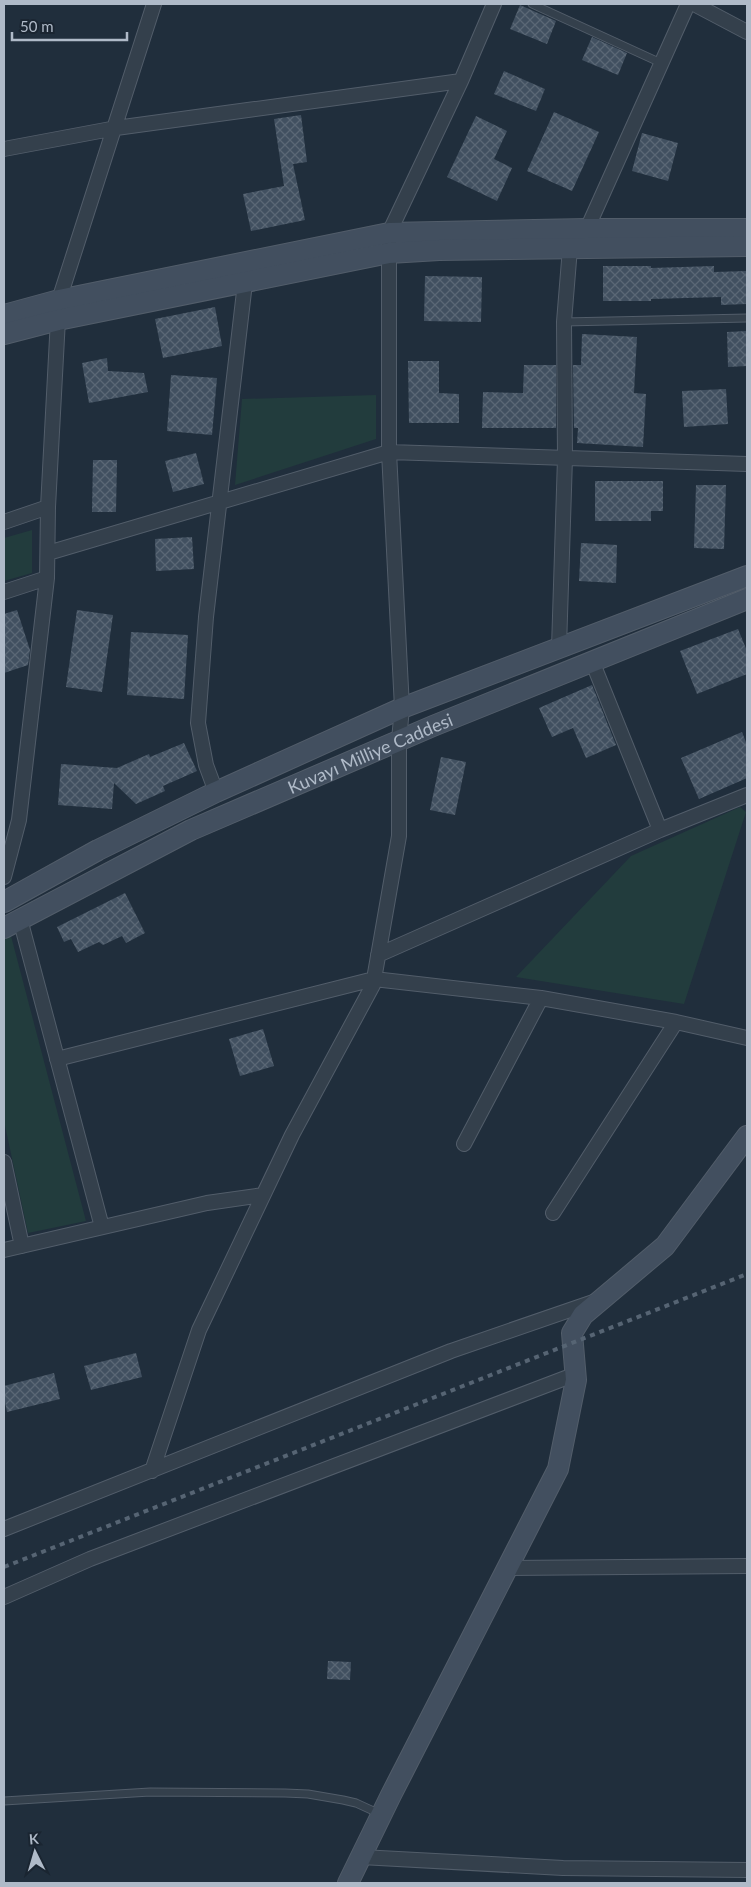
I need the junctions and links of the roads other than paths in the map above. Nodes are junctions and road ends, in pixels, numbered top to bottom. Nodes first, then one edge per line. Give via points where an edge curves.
1 (154, 4) edge
2 (494, 4) edge
3 (532, 4) edge
4 (688, 4) edge
5 (694, 4) edge
6 (747, 32) edge
7 (661, 63) junction
8 (461, 81) junction
9 (116, 128) junction
10 (4, 149) edge
11 (587, 229) junction
12 (747, 229) edge
13 (389, 233) junction
14 (747, 246) edge
15 (570, 248) junction
16 (389, 253) junction
17 (245, 283) junction
18 (60, 300) junction
19 (4, 315) edge
20 (747, 318) edge
21 (58, 320) junction
22 (564, 322) junction
23 (4, 334) edge
24 (389, 452) junction
25 (565, 458) junction
26 (747, 464) edge
27 (220, 503) junction
28 (48, 507) junction
29 (4, 522) edge
30 (48, 553) junction
31 (747, 576) edge
32 (47, 578) junction
33 (4, 592) edge
34 (747, 599) edge
35 (559, 648) junction
36 (592, 661) junction
37 (402, 708) junction
38 (399, 740) junction
39 (216, 792) junction
40 (747, 796) edge
41 (19, 820) junction
42 (4, 825) edge
43 (660, 830) junction
44 (4, 877) edge
45 (4, 902) edge
46 (12, 923) edge
47 (378, 955) junction
48 (374, 979) junction
49 (541, 998) junction
50 (676, 1022) junction
51 (747, 1038) edge
52 (57, 1059) junction
53 (747, 1136) edge
54 (464, 1144) dead end
55 (4, 1162) edge
56 (263, 1195) junction
57 (553, 1212) dead end
58 (102, 1227) junction
59 (22, 1246) junction
60 (4, 1250) edge
61 (599, 1300) junction
62 (576, 1374) junction
63 (152, 1471) junction
64 (4, 1529) edge
65 (747, 1566) edge
66 (507, 1568) junction
67 (4, 1597) edge
68 (4, 1801) edge
69 (381, 1815) junction
70 (361, 1857) junction
71 (747, 1870) edge
72 (720, 1876) edge
73 (348, 1883) edge

1 - 9 street
2 - 8 street
3 - 7 lane
4 - 7 street
5 - 6 street
7 - 11 street
8 - 9 street
8 - 13 street
9 - 10 street
9 - 18 street
11 - 12 street
11 - 13 street
13 - 16 street
13 - 18 street
14 - 15 street
15 - 16 street
15 - 22 street
16 - 17 street
16 - 24 street
17 - 21 street
17 - 27 street
18 - 19 street
18 - 21 street
20 - 22 lane
21 - 23 street
21 - 28 street
22 - 25 street
24 - 25 street
24 - 27 street
24 - 37 street
25 - 26 street
25 - 35 street
27 - 30 street
27 - 39 street via 206,617 198,723 206,765
28 - 29 street
28 - 30 street
30 - 32 street
31 - 35 street, Kuvayı Milliye Caddesi
32 - 33 street
32 - 41 street
34 - 36 street, Kuvayı Milliye Caddesi
35 - 37 street, Kuvayı Milliye Caddesi
36 - 38 street, Kuvayı Milliye Caddesi
36 - 43 street
37 - 38 street
37 - 39 street, Kuvayı Milliye Caddesi
38 - 46 street, Kuvayı Milliye Caddesi via 191,830
38 - 47 street via 399,836
39 - 45 street, Kuvayı Milliye Caddesi via 98,850
40 - 43 street
41 - 42 street
41 - 44 street
43 - 47 street
46 - 52 street
47 - 48 street
48 - 49 street
48 - 52 street
48 - 56 street
49 - 50 street
49 - 54 street
50 - 51 street
50 - 57 street
52 - 58 street
53 - 61 street via 665,1246
55 - 59 street
56 - 58 street via 207,1203
56 - 63 street via 198,1330
58 - 59 street
59 - 60 street
61 - 62 street via 583,1315 572,1334
61 - 63 street via 451,1351
62 - 66 street via 558,1469
62 - 67 street via 90,1559
63 - 64 street
65 - 66 street
66 - 69 street
68 - 69 lane via 150,1792 293,1793 356,1803
69 - 70 street
70 - 72 street
70 - 73 street
71 - 72 street

